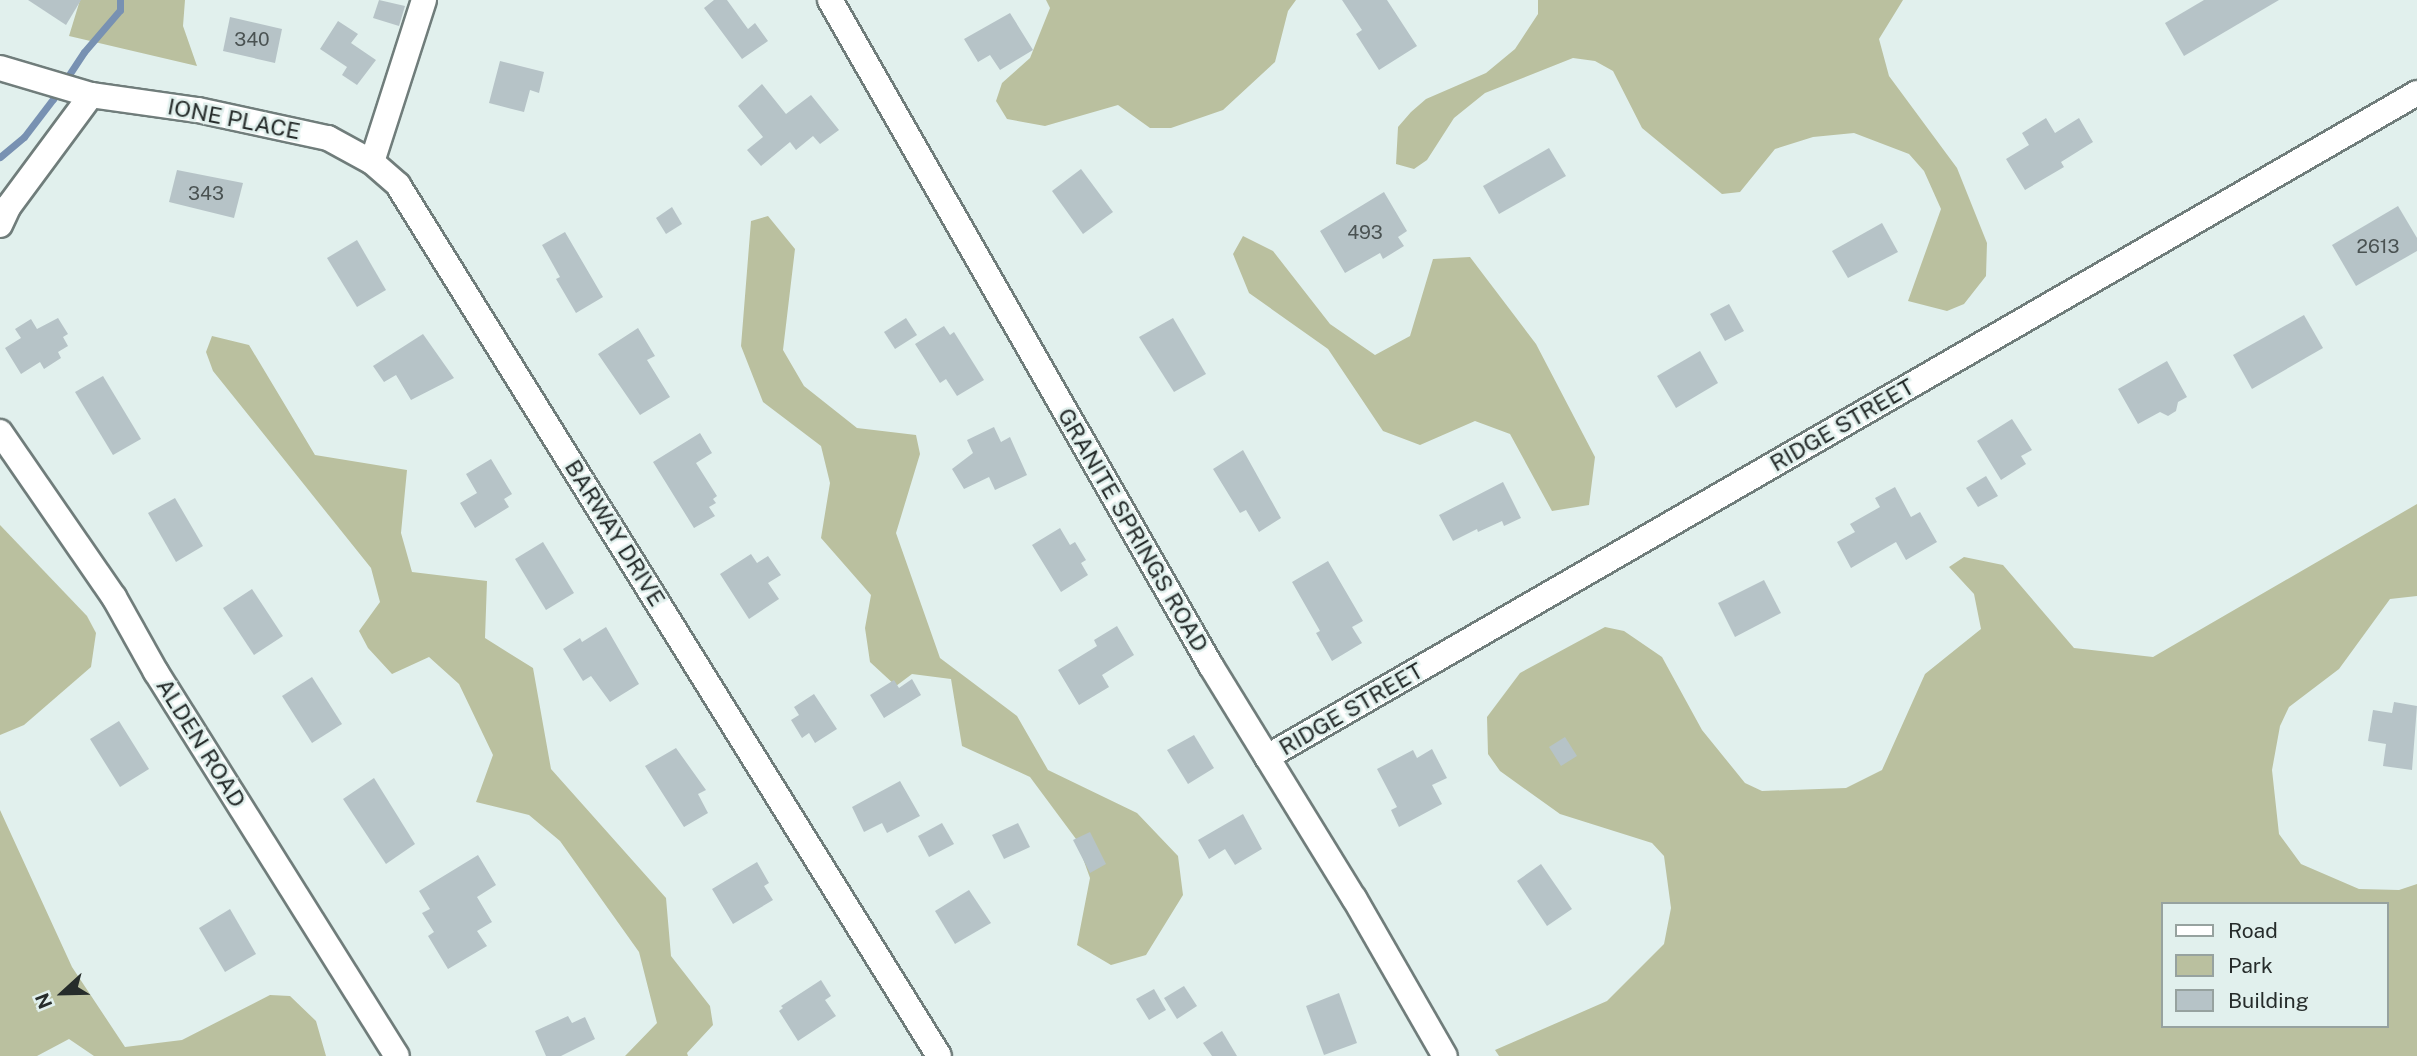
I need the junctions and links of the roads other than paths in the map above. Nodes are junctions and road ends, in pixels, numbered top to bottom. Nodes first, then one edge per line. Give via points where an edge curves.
1 (424, 0) edge
2 (830, 0) edge
3 (0, 68) edge
4 (2417, 93) edge
5 (91, 95) junction
6 (372, 162) junction
7 (0, 225) edge
8 (0, 432) edge
9 (1267, 757) junction
10 (397, 1056) edge
11 (939, 1056) edge
12 (1445, 1056) edge

1 - 6 street
2 - 9 street, GRANITE SPRINGS ROAD
3 - 5 street
4 - 9 street, RIDGE STREET
5 - 6 street, IONE PLACE via 198,110 328,138
5 - 7 street via 9,206
6 - 11 street, BARWAY DRIVE via 398,185
8 - 10 street, ALDEN ROAD via 114,597 156,672
9 - 12 street, GRANITE SPRINGS ROAD

